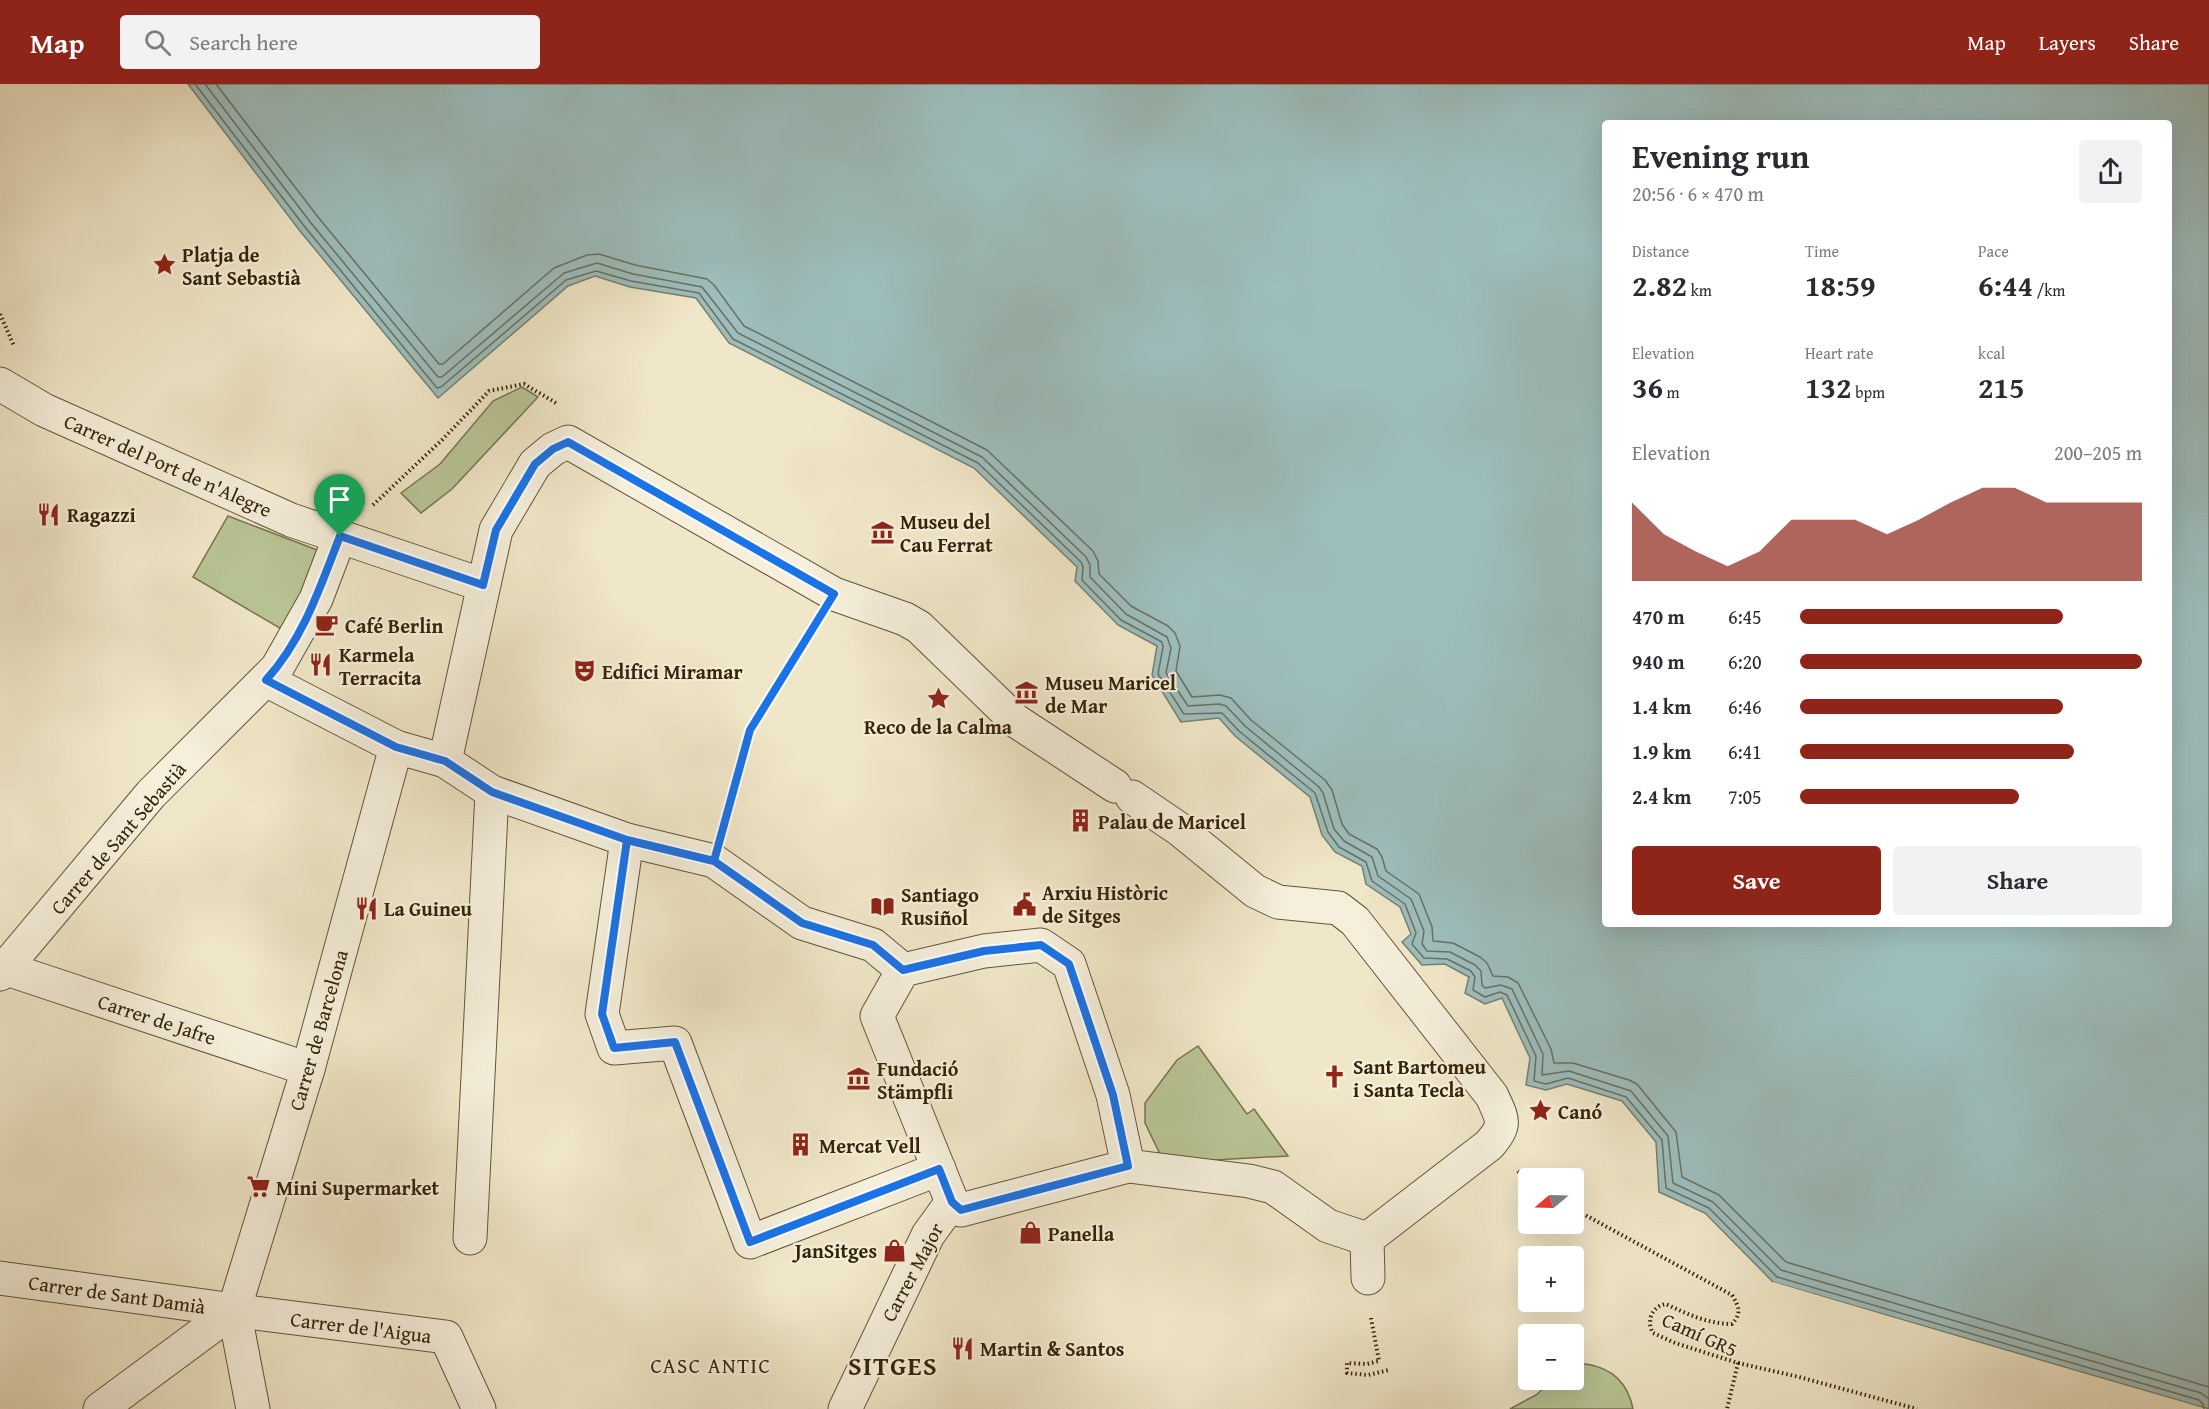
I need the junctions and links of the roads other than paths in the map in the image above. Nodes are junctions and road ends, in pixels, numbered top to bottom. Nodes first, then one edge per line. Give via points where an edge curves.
1 (0, 384) edge
2 (340, 536) junction
3 (483, 585) junction
4 (271, 674) junction
5 (396, 747) junction
6 (445, 761) junction
7 (492, 792) junction
8 (627, 840) junction
9 (903, 970) junction
10 (3, 972) edge
11 (308, 1069) junction
12 (1128, 1166) junction
13 (939, 1169) junction
14 (952, 1202) junction
15 (470, 1238) dead end
16 (1367, 1239) junction
17 (0, 1278) edge
18 (1368, 1278) road end
19 (234, 1310) junction
20 (100, 1409) edge
21 (254, 1409) edge
22 (479, 1409) edge
23 (845, 1409) edge

1 - 2 street, Carrer del Port de n'Alegre via 44,410 291,520
2 - 3 street, Carrer del Port de n'Alegre
2 - 4 street via 316,599
3 - 6 street
3 - 16 street via 496,530 535,464 568,442 834,594 915,625 1016,721 1179,829 1255,891 1278,902 1338,908 1355,921 1492,1096 1502,1119 1500,1133 1489,1145
4 - 5 street
4 - 10 street, Carrer de Sant Sebastià via 151,794
5 - 6 street
5 - 11 street, Carrer de Barcelona
6 - 7 street
7 - 8 street
7 - 15 street
8 - 9 street via 714,861 802,923 873,945
8 - 13 street via 602,1014 614,1048 675,1042 750,1242
9 - 12 street via 984,951 1041,945 1069,964 1113,1095
9 - 13 street via 877,1016
10 - 11 street, Carrer de Jafre
11 - 19 street, Carrer de Barcelona
12 - 14 street via 961,1210
12 - 16 street via 1273,1187 1328,1226
13 - 14 street
14 - 23 street, Carrer Major via 928,1234
16 - 18 street
17 - 19 street, Carrer de Sant Damià
19 - 20 street
19 - 21 street
19 - 22 street, Carrer de l'Aigua via 446,1337

